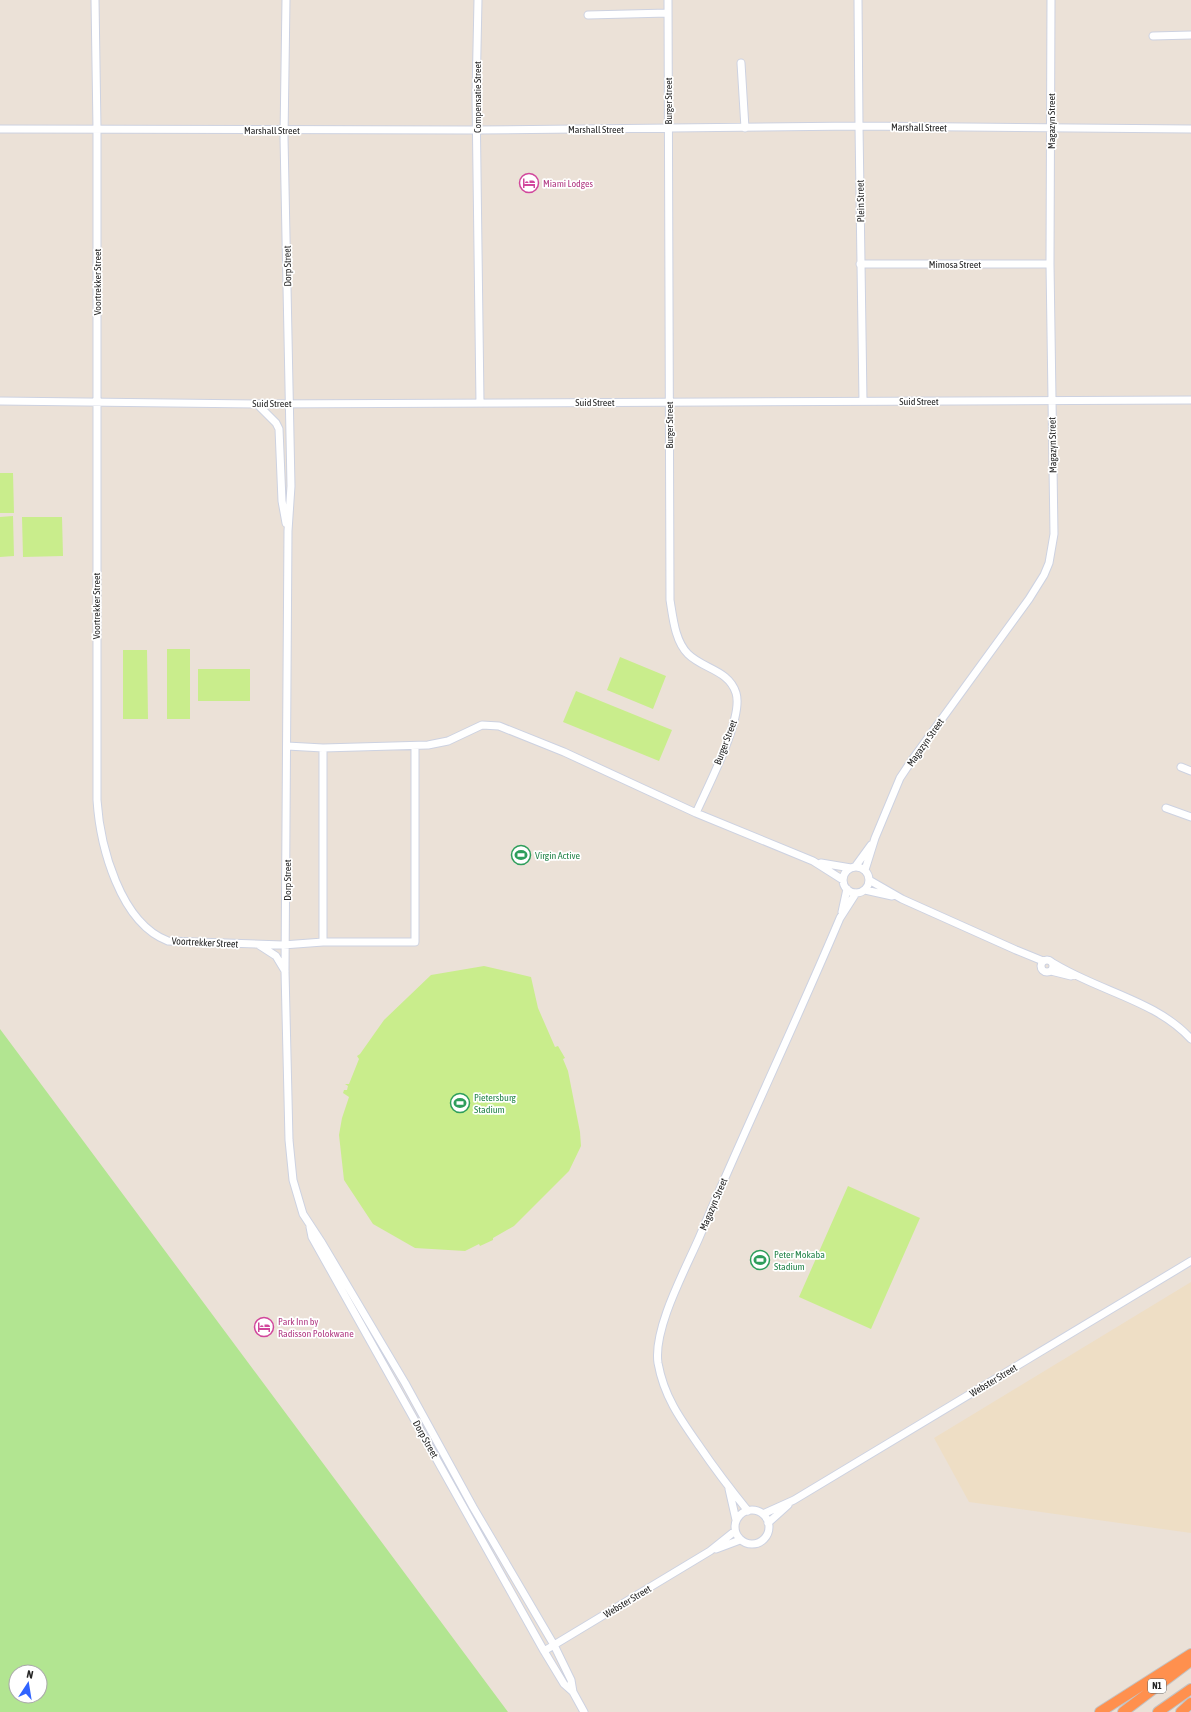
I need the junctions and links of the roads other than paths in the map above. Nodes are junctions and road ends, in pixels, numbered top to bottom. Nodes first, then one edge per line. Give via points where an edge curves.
1 (95, 0) edge
2 (286, 0) edge
3 (478, 0) edge
4 (668, 0) edge
5 (858, 0) edge
6 (1051, 0) edge
7 (668, 13) junction
8 (588, 15) dead end
9 (1191, 35) edge
10 (1153, 36) dead end
11 (741, 63) dead end
12 (859, 126) junction
13 (97, 128) junction
14 (668, 128) junction
15 (745, 128) junction
16 (0, 129) edge
17 (1051, 129) junction
18 (1191, 129) edge
19 (284, 130) junction
20 (477, 130) junction
21 (860, 264) junction
22 (1050, 264) junction
23 (1191, 400) edge
24 (0, 401) edge
25 (97, 401) junction
26 (863, 401) junction
27 (1051, 401) junction
28 (669, 402) junction
29 (289, 403) junction
30 (480, 403) junction
31 (257, 404) junction
32 (288, 531) junction
33 (286, 746) junction
34 (415, 746) junction
35 (323, 748) junction
36 (1182, 767) dead end
37 (1191, 771) edge
38 (1166, 808) dead end
39 (696, 813) junction
40 (1191, 817) edge
41 (875, 838) junction
42 (813, 861) junction
43 (853, 867) junction
44 (865, 870) junction
45 (843, 880) junction
46 (869, 880) junction
47 (847, 889) junction
48 (865, 890) junction
49 (856, 893) junction
50 (902, 899) junction
51 (840, 918) junction
52 (323, 942) junction
53 (257, 944) junction
54 (286, 945) junction
55 (1042, 963) junction
56 (1052, 967) junction
57 (285, 971) junction
58 (1191, 1039) edge
59 (310, 1226) junction
60 (1191, 1261) edge
61 (728, 1487) junction
62 (794, 1500) junction
63 (473, 1507) junction
64 (466, 1511) junction
65 (748, 1511) junction
66 (763, 1514) junction
67 (736, 1520) junction
68 (768, 1523) junction
69 (735, 1531) junction
70 (740, 1540) junction
71 (710, 1551) junction
72 (554, 1645) junction
73 (544, 1651) junction
74 (1191, 1654) edge
75 (1191, 1660) edge
76 (1191, 1689) edge
77 (573, 1692) junction
78 (1191, 1703) edge
79 (584, 1712) edge
80 (1100, 1712) edge
81 (1122, 1712) edge
82 (1158, 1712) edge
83 (1181, 1712) edge

1 - 13 street, Voortrekker Street
2 - 19 street, Dorp Street
3 - 20 street, Compensatie Street
4 - 7 street, Burger Street
5 - 12 street, Plein Street
6 - 17 street, Magazyn Street
7 - 8 street
7 - 14 street, Burger Street
9 - 10 street
11 - 15 street
12 - 15 street, Marshall Street
12 - 17 street, Marshall Street
12 - 21 street, Plein Street
13 - 16 street, Marshall Street
13 - 19 street, Marshall Street
13 - 25 street, Voortrekker Street
14 - 15 street, Marshall Street
14 - 20 street, Marshall Street
14 - 28 street, Burger Street
17 - 18 street, Marshall Street
17 - 22 street, Magazyn Street
19 - 20 street, Marshall Street
19 - 29 street, Dorp Street
20 - 30 street, Compensatie Street
21 - 22 street, Mimosa Street
21 - 26 street, Plein Street
22 - 27 street, Magazyn Street
23 - 27 street, Suid Street
24 - 25 street, Suid Street
25 - 31 street, Suid Street
25 - 53 street, Voortrekker Street via 97,800 98,823 109,863 131,909 140,921 160,938 178,942
26 - 27 street, Suid Street
26 - 28 street, Suid Street
27 - 41 street, Magazyn Street via 1054,534 1046,570 1029,599 900,778
28 - 30 street, Suid Street
28 - 39 street, Burger Street via 670,600 673,617 681,643 689,655 725,677 737,694 733,728
29 - 30 street, Suid Street
29 - 31 street, Suid Street
29 - 32 street, Dorp Street via 291,486
31 - 32 street, Dorp Street via 276,423 278,430 282,501
32 - 33 street, Dorp Street
33 - 35 street
33 - 54 street, Dorp Street
34 - 35 street
34 - 39 street via 437,744 482,725 499,726 564,752
34 - 52 street, Voortrekker Street via 415,942
35 - 52 street
36 - 37 street
38 - 40 street
39 - 42 street
41 - 43 street, Magazyn Street
41 - 44 street, Magazyn Street
42 - 43 street
42 - 45 street
43 - 44 street
43 - 45 street via 844,874
44 - 46 street
45 - 47 street
46 - 48 street
46 - 50 street
47 - 49 street
47 - 51 street, Magazyn Street
48 - 49 street
48 - 50 street
49 - 51 street, Magazyn Street
50 - 55 street
51 - 61 street, Magazyn Street via 670,1304 661,1335 658,1361 670,1402
52 - 54 street, Voortrekker Street
53 - 54 street, Voortrekker Street
53 - 57 street via 276,956
54 - 57 street, Dorp Street
55 - 56 street via 1050,960
55 - 56 street via 1045,971
56 - 58 street via 1156,1012 1182,1029
57 - 59 street, Dorp Street via 290,1156 293,1180 303,1214
59 - 63 street, Dorp Street via 405,1383
59 - 64 street, Dorp Street via 312,1237
60 - 62 street, Webster Street
61 - 65 street, Magazyn Street
61 - 67 street, Magazyn Street
62 - 66 street, Webster Street
62 - 68 street, Webster Street
63 - 64 street
63 - 72 street, Dorp Street
64 - 73 street, Dorp Street
65 - 66 street
65 - 67 street
66 - 68 street
67 - 69 street
68 - 70 street via 767,1534 760,1541 750,1544
69 - 70 street
69 - 71 street, Webster Street
70 - 71 street, Webster Street
71 - 72 street, Webster Street
72 - 73 street, Webster Street
72 - 77 street, Dorp Street via 571,1680
73 - 77 street, Dorp Street via 564,1684
74 - 80 highway
75 - 81 highway, N1
76 - 82 highway, N1
77 - 79 street
78 - 83 highway

